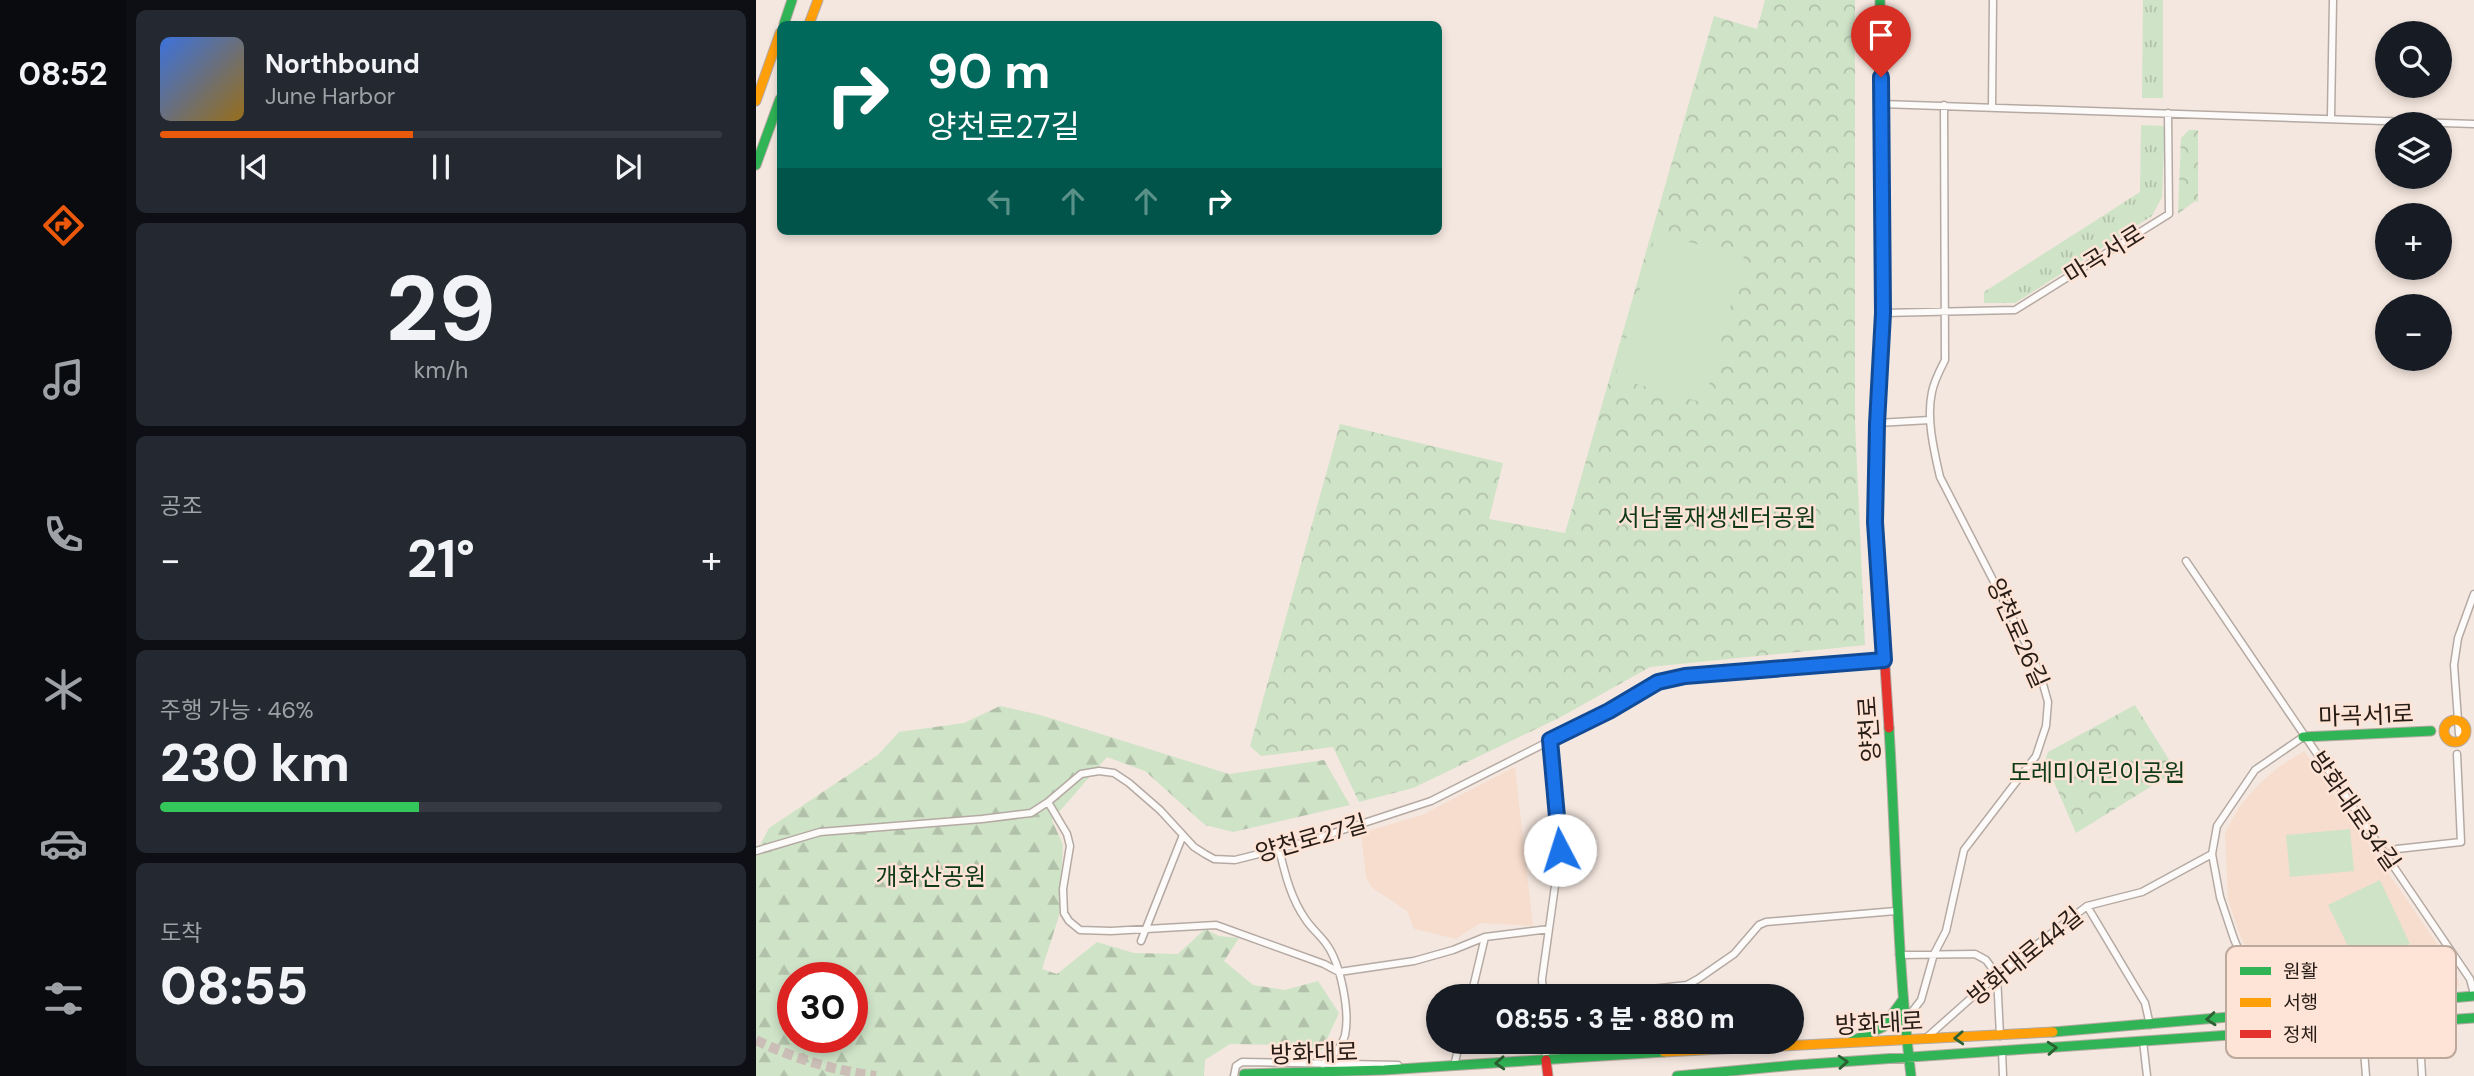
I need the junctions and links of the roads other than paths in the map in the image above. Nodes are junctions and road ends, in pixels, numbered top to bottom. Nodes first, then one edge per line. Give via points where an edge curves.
1 (792, 0) edge
2 (818, 0) edge
3 (1880, 0) edge
4 (1993, 0) edge
5 (2333, 0) edge
6 (784, 21) edge
7 (809, 21) edge
8 (777, 42) edge
9 (756, 101) edge
10 (1882, 104) junction
11 (1944, 105) junction
12 (1992, 106) junction
13 (777, 107) edge
14 (2168, 113) junction
15 (2331, 117) junction
16 (2474, 124) edge
17 (756, 165) edge
18 (1944, 311) junction
19 (1883, 313) junction
20 (1930, 420) junction
21 (1877, 424) junction
22 (2186, 561) dead end
23 (2474, 594) edge
24 (1884, 660) junction
25 (2431, 732) dead end
26 (2474, 735) edge
27 (2304, 737) junction
28 (2458, 738) joint
29 (1550, 740) junction
30 (2457, 754) dead end
31 (1048, 802) junction
32 (1183, 835) junction
33 (1279, 849) junction
34 (756, 851) edge
35 (2211, 854) junction
36 (2387, 856) junction
37 (2087, 906) junction
38 (1896, 911) junction
39 (1145, 929) junction
40 (1549, 929) junction
41 (1485, 937) junction
42 (1141, 941) dead end
43 (2238, 946) edge
44 (2448, 946) edge
45 (1934, 954) junction
46 (1899, 955) junction
47 (2456, 958) edge
48 (1339, 972) junction
49 (1997, 975) junction
50 (1474, 984) edge
51 (1542, 984) edge
52 (1682, 984) edge
53 (2474, 995) edge
54 (2456, 997) edge
55 (1902, 1001) junction
56 (2226, 1018) edge
57 (2474, 1018) edge
58 (2456, 1020) edge
59 (1905, 1022) junction
60 (2150, 1025) junction
61 (2226, 1035) edge
62 (2000, 1036) junction
63 (1924, 1040) junction
64 (1908, 1041) junction
65 (2143, 1041) junction
66 (1846, 1044) junction
67 (2002, 1051) junction
68 (1457, 1054) edge
69 (1546, 1054) edge
70 (1910, 1058) junction
71 (2365, 1058) edge
72 (2421, 1058) edge
73 (1546, 1060) junction
74 (1323, 1065) junction
75 (1796, 1065) junction
76 (1454, 1066) junction
77 (1411, 1067) junction
78 (1239, 1075) edge
79 (1548, 1076) edge
80 (1677, 1076) edge
81 (1797, 1076) edge
82 (1912, 1076) edge
83 (2003, 1076) edge
84 (2147, 1076) edge
85 (2366, 1076) edge
86 (2422, 1076) edge

1 - 6 main road
2 - 7 main road
3 - 10 main road, 양천로
4 - 12 street
5 - 15 street
8 - 9 main road
10 - 11 street
10 - 19 main road, 양천로
11 - 12 street
11 - 18 street
12 - 14 street
13 - 17 main road
14 - 15 street
14 - 18 street, 마곡서로 via 2169,214 2014,310
15 - 16 street
18 - 19 street, 마곡서로
18 - 20 street via 1944,360 1932,393
19 - 21 main road, 양천로
20 - 21 street
20 - 45 street, 양천로26길 via 1940,477 2028,648 2048,702 2036,756 1964,850 1946,931
21 - 24 main road, 양천로 via 1875,522
22 - 27 street, 방화대로34길
23 - 28 street via 2454,665
24 - 29 street, 양천로27길 via 1658,682
24 - 38 main road, 양천로
25 - 27 main road, 마곡서1로
26 - 28 main road
27 - 35 street, 마곡서1로 via 2255,770 2217,826
27 - 36 street, 방화대로34길
29 - 33 street, 양천로27길 via 1431,801
29 - 40 street via 1560,850
30 - 36 street via 2462,842 2396,849
31 - 32 street, 양천로27길 via 1081,774 1114,773
31 - 34 street, 양천로27길 via 1031,813 1010,817 820,832
31 - 39 street via 1070,846 1063,889 1069,921 1080,930
32 - 33 street, 양천로27길 via 1214,859 1235,860
32 - 39 street
33 - 48 street via 1297,903
35 - 37 street, 방화대로44길 via 2143,892
35 - 43 street via 2220,897
36 - 44 street, 방화대로34길
37 - 49 street, 방화대로44길
37 - 60 street via 2145,1003
38 - 46 main road, 양천로
38 - 52 street via 1766,922 1734,954 1698,979
39 - 42 street
39 - 48 street via 1216,925
40 - 41 street
40 - 51 street
41 - 48 street via 1414,961
41 - 50 street
45 - 46 street
45 - 49 street via 1975,954
45 - 59 street, 양천로26길 via 1921,1000
46 - 55 main road, 양천로
47 - 53 street, 방화대로34길
48 - 74 street via 1346,1008 1345,1035
49 - 62 street
49 - 63 street, 방화대로44길
53 - 54 main road, 방화대로
55 - 59 main road, 양천로
55 - 66 main road via 1883,1027
56 -> 60 main road, 방화대로
57 - 58 main road, 방화대로
59 - 64 main road, 양천로
60 - 62 main road, 방화대로
61 - 65 main road, 방화대로
62 -> 63 main road, 방화대로
63 - 64 main road, 방화대로
64 - 66 main road, 방화대로
64 - 70 main road, 양천로
67 -> 65 main road, 방화대로
65 - 84 street
66 - 73 main road, 방화대로 via 1638,1050
67 - 70 main road, 방화대로
67 - 83 street
68 - 76 street
69 - 73 street
75 -> 70 main road, 방화대로
70 - 82 main road, 양천로
71 - 85 street
72 - 86 street
73 -> 76 main road, 방화대로
73 - 79 main road
74 - 77 street
74 - 78 street via 1242,1062 1236,1066
75 - 80 main road, 방화대로
75 - 81 street
76 - 77 main road, 방화대로
77 - 78 main road, 방화대로

